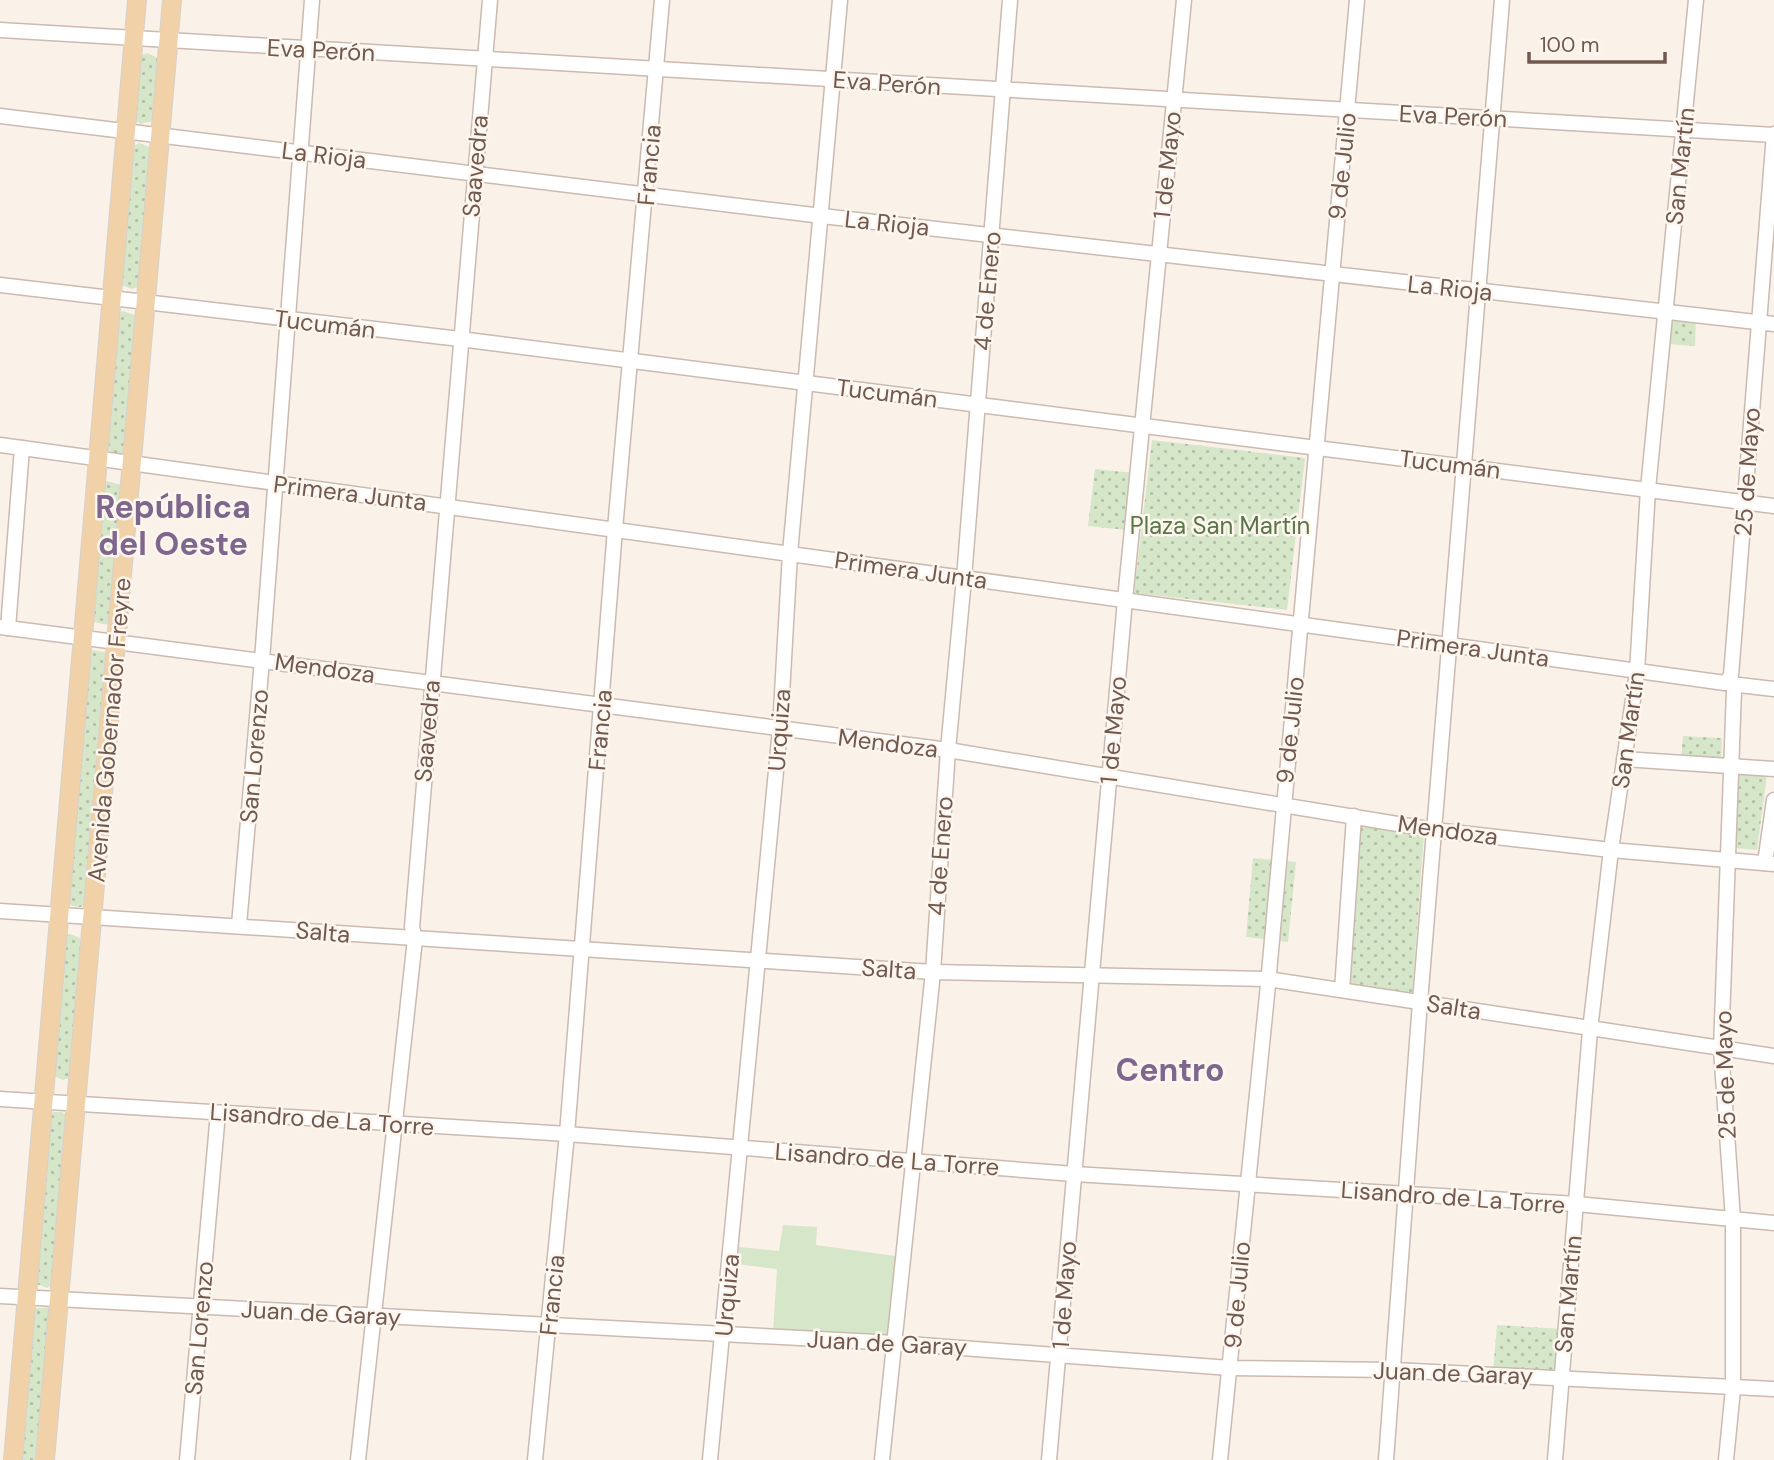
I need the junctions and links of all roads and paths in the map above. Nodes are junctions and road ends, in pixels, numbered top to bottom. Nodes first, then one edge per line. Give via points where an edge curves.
1 (137, 0) edge
2 (172, 0) edge
3 (313, 0) edge
4 (490, 0) edge
5 (663, 0) edge
6 (840, 0) edge
7 (1010, 0) edge
8 (1184, 0) edge
9 (1357, 0) edge
10 (1502, 0) edge
11 (1696, 0) edge
12 (0, 30) edge
13 (134, 39) junction
14 (168, 42) junction
15 (308, 49) junction
16 (485, 58) junction
17 (657, 68) junction
18 (833, 80) junction
19 (1003, 91) junction
20 (1174, 102) junction
21 (1348, 110) junction
22 (0, 116) edge
23 (1492, 118) junction
24 (127, 131) junction
25 (1683, 131) junction
26 (160, 134) junction
27 (1774, 135) edge
28 (301, 153) junction
29 (475, 174) junction
30 (646, 194) junction
31 (822, 216) junction
32 (991, 235) junction
33 (1158, 255) junction
34 (1331, 275) junction
35 (0, 285) edge
36 (1479, 292) junction
37 (111, 299) junction
38 (145, 302) junction
39 (1666, 312) junction
40 (288, 320) junction
41 (1758, 321) junction
42 (1774, 324) edge
43 (460, 340) junction
44 (630, 362) junction
45 (807, 383) junction
46 (977, 404) junction
47 (1143, 426) junction
48 (0, 445) edge
49 (22, 448) junction
50 (1316, 448) junction
51 (97, 460) junction
52 (131, 464) junction
53 (1463, 466) junction
54 (275, 484) junction
55 (1648, 489) junction
56 (1745, 502) junction
57 (447, 506) junction
58 (1774, 506) edge
59 (615, 529) junction
60 (790, 553) junction
61 (964, 578) junction
62 (1125, 600) junction
63 (1300, 624) junction
64 (4, 627) edge
65 (82, 638) junction
66 (118, 643) junction
67 (1451, 643) junction
68 (262, 660) junction
69 (1637, 672) junction
70 (1774, 680) edge
71 (431, 682) junction
72 (1730, 683) junction
73 (1774, 689) edge
74 (602, 705) junction
75 (780, 729) junction
76 (948, 750) junction
77 (1624, 759) junction
78 (1731, 766) junction
79 (1774, 769) edge
80 (1109, 775) junction
81 (1774, 800) edge
82 (1283, 804) junction
83 (1354, 816) junction
84 (1434, 830) junction
85 (1611, 850) junction
86 (1728, 861) junction
87 (1770, 864) edge
88 (0, 911) edge
89 (59, 914) junction
90 (93, 915) junction
91 (239, 925) junction
92 (415, 939) junction
93 (582, 950) junction
94 (758, 961) junction
95 (933, 972) junction
96 (1092, 974) junction
97 (1268, 979) junction
98 (1342, 990) junction
99 (1420, 1002) junction
100 (1590, 1030) junction
101 (1721, 1049) junction
102 (1774, 1056) edge
103 (0, 1099) edge
104 (43, 1102) junction
105 (76, 1102) junction
106 (218, 1113) junction
107 (394, 1124) junction
108 (567, 1134) junction
109 (739, 1148) junction
110 (913, 1161) junction
111 (1074, 1174) junction
112 (1247, 1184) junction
113 (1408, 1193) junction
114 (1577, 1204) junction
115 (1732, 1219) junction
116 (1774, 1223) edge
117 (0, 1296) edge
118 (26, 1297) junction
119 (58, 1299) junction
120 (202, 1307) junction
121 (373, 1316) junction
122 (549, 1327) junction
123 (724, 1335) junction
124 (895, 1343) junction
125 (1060, 1354) junction
126 (1230, 1368) junction
127 (1393, 1370) junction
128 (1561, 1378) junction
129 (1733, 1389) junction
130 (1774, 1389) edge
131 (13, 1460) edge
132 (45, 1460) edge
133 (187, 1460) edge
134 (358, 1460) edge
135 (534, 1460) edge
136 (710, 1460) edge
137 (882, 1460) edge
138 (1049, 1460) edge
139 (1220, 1460) edge
140 (1387, 1460) edge
141 (1555, 1460) edge
142 (1726, 1460) edge

1 - 13 main road, Avenida Gobernador Freyre
2 - 14 main road, Avenida Gobernador Freyre
3 - 15 street, San Lorenzo
4 - 16 street, Saavedra
5 - 17 street, Francia
6 - 18 street, Urquiza
7 - 19 street, 4 de Enero
8 - 20 street, 1 de Mayo
9 - 21 street, 9 de Julio
10 - 23 street
11 - 25 street, San Martín
12 - 13 street, Eva Perón
13 - 14 street, Eva Perón
13 - 24 main road, Avenida Gobernador Freyre
14 - 15 street, Eva Perón
14 - 26 main road, Avenida Gobernador Freyre
15 - 16 street, Eva Perón
15 - 28 street, San Lorenzo
16 - 17 street, Eva Perón
16 - 29 street, Saavedra
17 - 18 street, Eva Perón
17 - 30 street, Francia
18 - 19 street, Eva Perón
18 - 31 street, Urquiza
19 - 20 street, Eva Perón
19 - 32 street, 4 de Enero
20 - 21 street, Eva Perón
20 - 33 street, 1 de Mayo
21 - 23 street, Eva Perón
21 - 34 street, 9 de Julio
22 - 24 street, La Rioja
23 - 25 street, Eva Perón
23 - 36 street
24 - 26 street, La Rioja
24 - 37 main road, Avenida Gobernador Freyre
25 - 27 street, Eva Perón
25 - 39 street, San Martín
26 - 28 street, La Rioja
26 - 38 main road, Avenida Gobernador Freyre
27 - 41 street, 25 de Mayo
28 - 29 street, La Rioja
28 - 40 street, San Lorenzo
29 - 30 street, La Rioja
29 - 43 street, Saavedra
30 - 31 street, La Rioja
30 - 44 street, Francia
31 - 32 street, La Rioja
31 - 45 street, Urquiza
32 - 33 street, La Rioja
32 - 46 street, 4 de Enero
33 - 34 street, La Rioja
33 - 47 street, 1 de Mayo
34 - 36 street, La Rioja
34 - 50 street, 9 de Julio
35 - 37 street, Tucumán
36 - 39 street, La Rioja
36 - 53 street
37 - 38 street, Tucumán
37 - 51 main road, Avenida Gobernador Freyre
38 - 40 street, Tucumán
38 - 52 main road, Avenida Gobernador Freyre
39 - 41 street, La Rioja
39 - 55 street, San Martín
40 - 43 street, Tucumán
40 - 54 street, San Lorenzo
41 - 42 street, La Rioja
41 - 56 street, 25 de Mayo
43 - 44 street, Tucumán
43 - 57 street, Saavedra
44 - 45 street, Tucumán
44 - 59 street, Francia
45 - 46 street, Tucumán
45 - 60 street, Urquiza
46 - 47 street, Tucumán
46 - 61 street, 4 de Enero
47 - 50 street, Tucumán
47 - 62 street, 1 de Mayo
48 - 49 street, Primera Junta
49 - 51 street, Primera Junta
49 - 64 street
50 - 53 street, Tucumán
50 - 63 street, 9 de Julio
51 - 52 street, Primera Junta
51 - 65 main road, Avenida Gobernador Freyre
52 - 54 street, Primera Junta
52 - 66 main road, Avenida Gobernador Freyre
53 - 55 street, Tucumán
53 - 67 street
54 - 57 street, Primera Junta
54 - 68 street, San Lorenzo
55 - 56 street, Tucumán
55 - 69 street, San Martín
56 - 58 street, Tucumán
56 - 72 street, 25 de Mayo
57 - 59 street, Primera Junta
57 - 71 street, Saavedra
59 - 60 street, Primera Junta
59 - 74 street, Francia
60 - 61 street, Primera Junta
60 - 75 street, Urquiza
61 - 62 street, Primera Junta
61 - 76 street, 4 de Enero
62 - 63 street, Primera Junta
62 - 80 street, 1 de Mayo
63 - 67 street, Primera Junta
63 - 82 street, 9 de Julio
64 - 65 street, Mendoza
65 - 66 street, Mendoza
65 - 89 main road, Avenida Gobernador Freyre
66 - 68 street, Mendoza
66 - 90 main road, Avenida Gobernador Freyre
67 - 69 street, Primera Junta
67 - 84 street
68 - 71 street, Mendoza
68 - 91 street, San Lorenzo
69 - 72 street, Primera Junta
69 - 77 street, San Martín
70 - 72 street, Primera Junta
71 - 74 street, Mendoza
71 - 92 street, Saavedra via 412,927
72 - 73 street, Primera Junta
72 - 78 street, 25 de Mayo
74 - 75 street, Mendoza
74 - 93 street, Francia
75 - 76 street, Mendoza
75 - 94 street, Urquiza
76 - 80 street, Mendoza
76 - 95 street, 4 de Enero
77 - 78 street
77 - 85 street, San Martín
78 - 79 street
78 - 86 street, 25 de Mayo
80 - 82 street, Mendoza
80 - 96 street, 1 de Mayo
81 - 87 street
82 - 83 street, Mendoza
82 - 97 street, 9 de Julio
83 - 84 street, Mendoza
83 - 98 street
84 - 85 street, Mendoza
84 - 99 street
85 - 86 street, Mendoza
85 - 100 street, San Martín
86 - 87 street, Mendoza
86 - 101 street, 25 de Mayo
88 - 89 street, Salta
89 - 90 street, Salta
89 - 104 main road, Avenida Gobernador Freyre
90 - 91 street, Salta
90 - 105 main road, Avenida Gobernador Freyre
91 - 92 street, Salta
92 - 93 street, Salta
92 - 107 street, Saavedra
93 - 94 street, Salta
93 - 108 street, Francia
94 - 95 street, Salta
94 - 109 street, Urquiza
95 - 96 street, Salta
95 - 110 street, 4 de Enero
96 - 97 street, Salta
96 - 111 street, 1 de Mayo
97 - 98 street, Salta
97 - 112 street, 9 de Julio
98 - 99 street, Salta
99 - 100 street, Salta
99 - 113 street
100 - 101 street, Salta
100 - 114 street, San Martín
101 - 102 street, Salta
101 - 115 street, 25 de Mayo
103 - 104 street, Lisandro de La Torre
104 - 105 street, Lisandro de La Torre
104 - 118 main road, Avenida Gobernador Freyre
105 - 106 street, Lisandro de La Torre
105 - 119 main road, Avenida Gobernador Freyre
106 - 107 street, Lisandro de La Torre
106 - 120 street, San Lorenzo
107 - 108 street, Lisandro de La Torre
107 - 121 street, Saavedra
108 - 109 street, Lisandro de La Torre
108 - 122 street, Francia
109 - 110 street, Lisandro de La Torre
109 - 123 street, Urquiza
110 - 111 street, Lisandro de La Torre
110 - 124 street, 4 de Enero
111 - 112 street, Lisandro de La Torre
111 - 125 street, 1 de Mayo
112 - 113 street, Lisandro de La Torre
112 - 126 street, 9 de Julio
113 - 114 street, Lisandro de La Torre
113 - 127 street
114 - 115 street, Lisandro de La Torre
114 - 128 street, San Martín
115 - 116 street, Lisandro de La Torre
115 - 129 street, 25 de Mayo
117 - 118 street, Juan de Garay
118 - 119 street, Juan de Garay
118 - 131 main road, Avenida Gobernador Freyre
119 - 120 street, Juan de Garay
119 - 132 main road, Avenida Gobernador Freyre
120 - 121 street, Juan de Garay
120 - 133 street, San Lorenzo
121 - 122 street, Juan de Garay
121 - 134 street, Saavedra
122 - 123 street, Juan de Garay
122 - 135 street, Francia
123 - 124 street, Juan de Garay
123 - 136 street, Urquiza
124 - 125 street, Juan de Garay
124 - 137 street, 4 de Enero
125 - 126 street, Juan de Garay
125 - 138 street, 1 de Mayo
126 - 127 street, Juan de Garay
126 - 139 street, 9 de Julio
127 - 128 street, Juan de Garay
127 - 140 street
128 - 129 street, Juan de Garay
128 - 141 street, San Martín
129 - 130 street, Juan de Garay
129 - 142 street, 25 de Mayo

